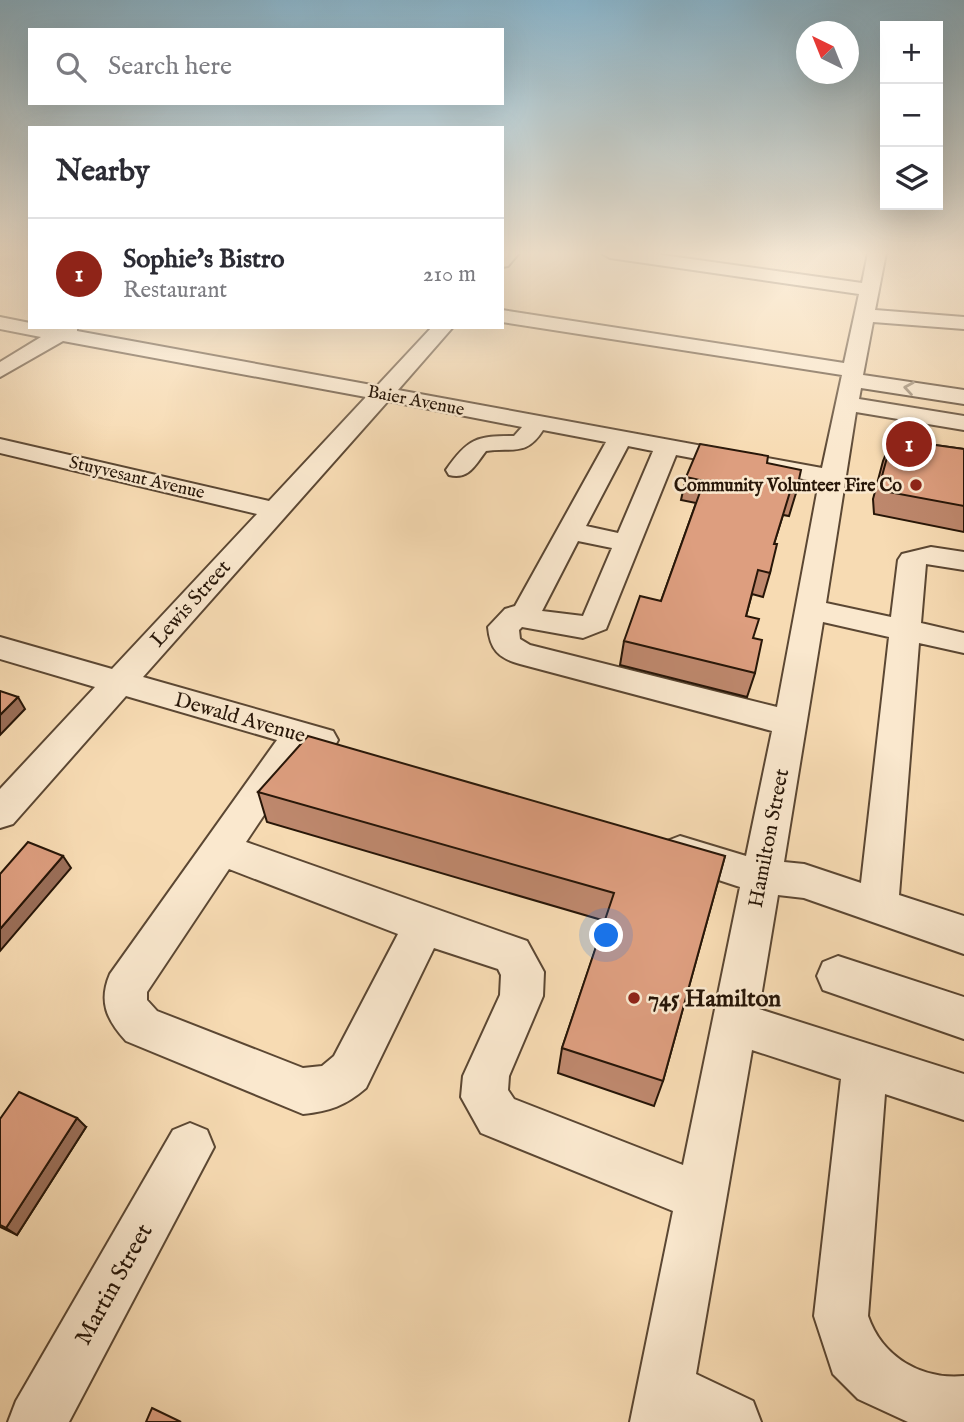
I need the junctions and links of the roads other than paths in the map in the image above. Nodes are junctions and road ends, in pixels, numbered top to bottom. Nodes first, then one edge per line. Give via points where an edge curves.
1 (519, 319) edge
2 (864, 319) edge
3 (0, 323) edge
4 (28, 326) edge
5 (441, 329) edge
6 (65, 331) edge
7 (0, 372) edge
8 (852, 385) junction
9 (382, 394) junction
10 (964, 397) edge
11 (537, 422) junction
12 (964, 423) edge
13 (620, 438) junction
14 (0, 446) edge
15 (667, 447) junction
16 (458, 470) dead end
17 (832, 477) junction
18 (275, 510) junction
19 (570, 531) junction
20 (627, 543) junction
21 (964, 561) edge
22 (810, 609) junction
23 (525, 615) junction
24 (905, 630) junction
25 (964, 643) edge
26 (0, 648) edge
27 (119, 682) junction
28 (791, 723) junction
29 (300, 734) junction
30 (353, 750) edge
31 (0, 813) edge
32 (643, 840) edge
33 (220, 849) junction
34 (761, 877) junction
35 (878, 906) junction
36 (424, 926) junction
37 (964, 935) edge
38 (838, 976) dead end
39 (964, 1018) edge
40 (733, 1022) junction
41 (865, 1064) junction
42 (964, 1097) edge
43 (190, 1147) dead end
44 (701, 1197) junction
45 (964, 1405) edge
46 (662, 1406) edge
47 (37, 1422) edge
48 (732, 1422) edge

1 - 8 street
2 - 8 street, Hamilton Street
3 - 4 street, Baier Avenue
5 - 9 street, Lewis Street
6 - 7 street
6 - 9 street, Baier Avenue
10 -> 8 street
8 - 12 street
8 - 17 street, Hamilton Street
9 - 11 street, Baier Avenue
9 - 18 street, Lewis Street
11 - 13 street, Baier Avenue
11 - 16 street via 525,440 478,446
13 - 15 street, Baier Avenue
13 - 19 street
14 - 18 street, Stuyvesant Avenue
15 - 17 street, Baier Avenue
15 - 20 street
17 - 22 street, Hamilton Street
18 - 27 street, Lewis Street
19 - 20 street
19 - 23 street
20 - 23 street via 590,627
21 - 24 street via 934,555 912,560
22 - 24 street
22 - 28 street, Hamilton Street
23 - 28 street via 508,620 503,627 502,637 511,650
24 - 25 street
24 - 35 street
26 - 27 street, Dewald Avenue
27 - 29 street, Dewald Avenue
27 - 31 street, Lewis Street
28 - 34 street, Hamilton Street
29 - 30 street, Dewald Avenue
29 - 33 street
32 - 34 street
33 - 36 street
33 - 36 street via 125,988 126,1009 142,1026 303,1091 331,1088 350,1072
34 - 35 street via 804,881
34 - 40 street, Hamilton Street
35 - 37 street
36 - 44 street via 512,955 523,972 521,996 486,1076 484,1097 498,1115
38 - 39 street
40 - 41 street
40 - 44 street, Hamilton Street
41 - 42 street
41 - 45 street via 841,1316 853,1354 878,1380 940,1407
43 - 47 street, Martin Street
44 - 46 street, Hamilton Street
46 - 48 street

